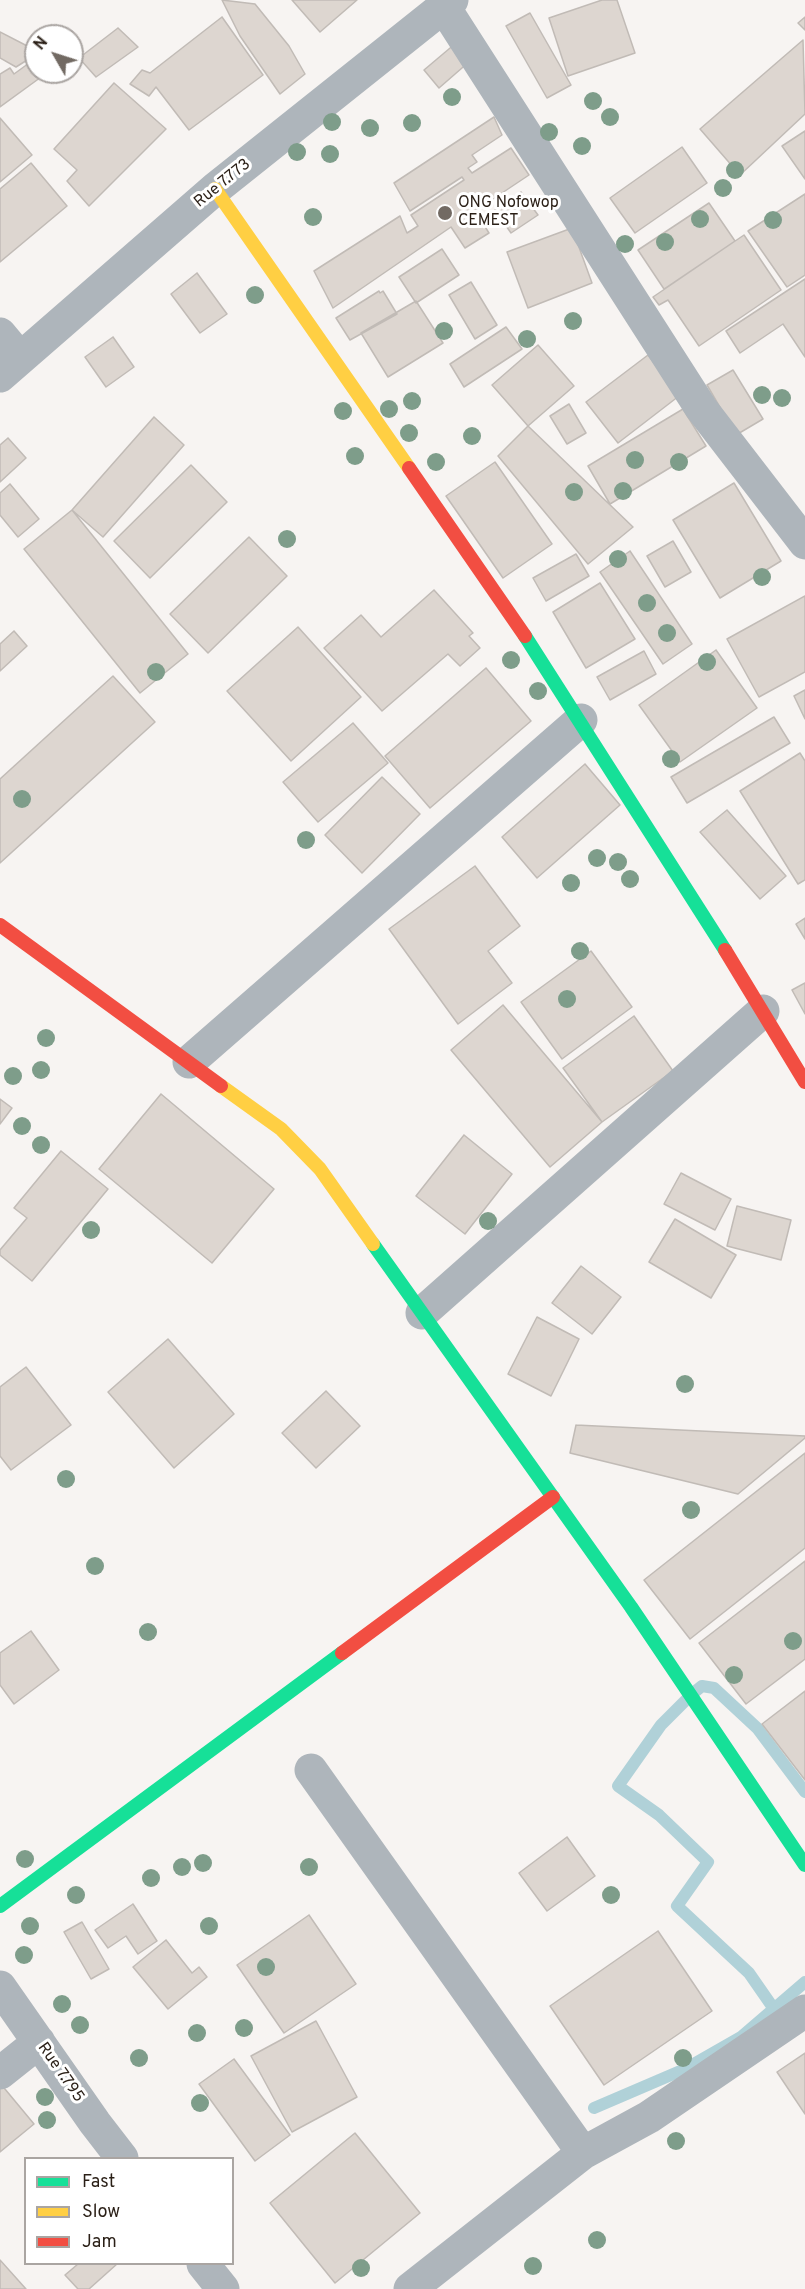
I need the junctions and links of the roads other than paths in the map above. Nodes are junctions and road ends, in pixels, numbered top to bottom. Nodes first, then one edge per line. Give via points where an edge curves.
1 (448, 4) edge
2 (215, 189) junction
3 (7, 356) edge
4 (805, 543) edge
5 (581, 720) junction
6 (0, 925) edge
7 (763, 1011) junction
8 (189, 1062) junction
9 (805, 1082) edge
10 (422, 1313) junction
11 (553, 1497) junction
12 (310, 1770) dead end
13 (805, 1865) edge
14 (0, 1906) edge
15 (0, 1987) edge
16 (805, 2011) edge
17 (39, 2042) junction
18 (0, 2073) edge
19 (583, 2153) junction
20 (121, 2157) edge
21 (204, 2265) edge
22 (223, 2289) edge
23 (410, 2289) edge

1 - 2 street, Rue 7.773
1 - 4 street via 701,408
2 - 3 street, Rue 7.773
2 - 5 street
5 - 7 street
5 - 8 street
6 - 8 street
7 - 9 street
7 - 10 street
8 - 10 street via 281,1129 320,1168
10 - 11 street
11 - 13 street
11 - 14 street
12 - 19 street
15 - 17 street, Rue 7.795
16 - 19 street via 649,2117
17 - 18 street
17 - 20 street, Rue 7.795
19 - 23 street
21 - 22 street

